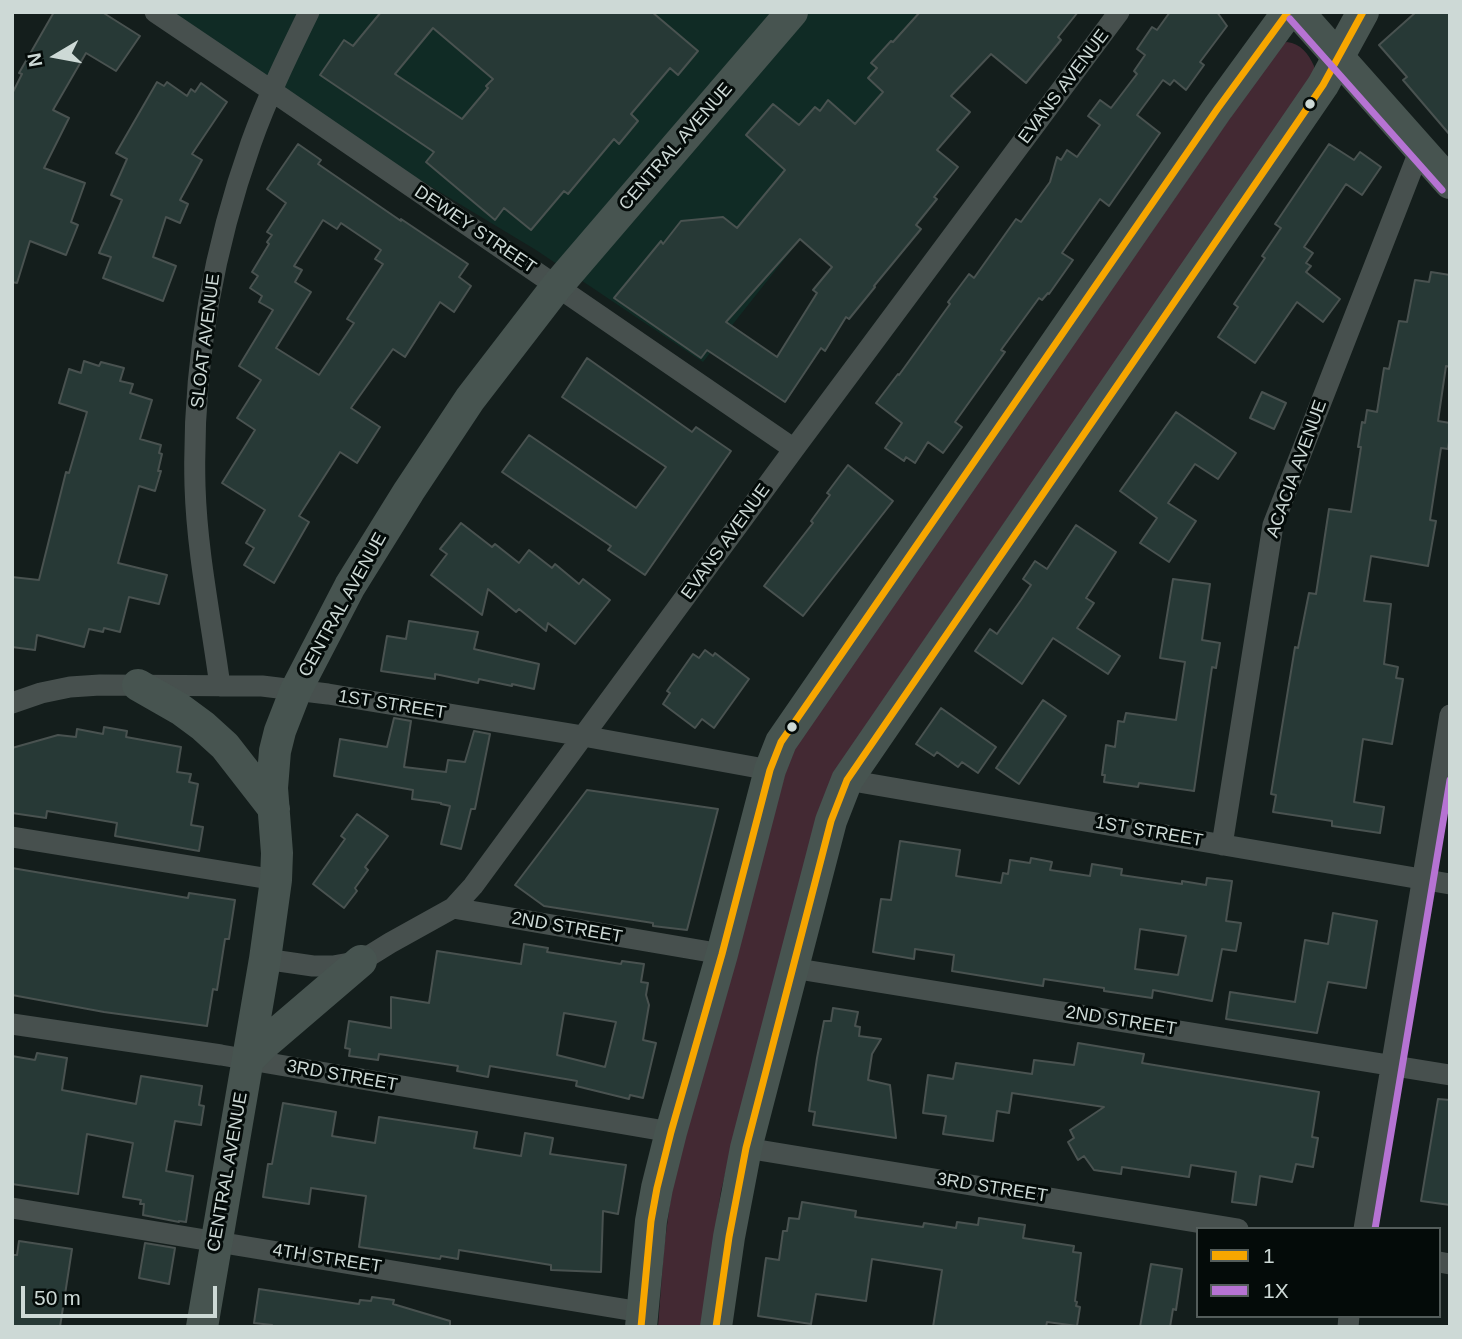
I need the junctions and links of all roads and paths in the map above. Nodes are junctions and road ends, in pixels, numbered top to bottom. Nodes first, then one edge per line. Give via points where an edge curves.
1 (155, 12) edge
2 (309, 12) edge
3 (792, 12) edge
4 (1119, 12) edge
5 (1288, 12) edge
6 (1298, 12) edge
7 (1363, 12) edge
8 (1338, 56) junction
9 (272, 91) junction
10 (1420, 149) junction
11 (1450, 183) edge
12 (557, 286) junction
13 (794, 449) junction
14 (138, 685) junction
15 (220, 686) junction
16 (296, 690) junction
17 (12, 703) edge
18 (1450, 715) edge
19 (583, 736) junction
20 (770, 770) junction
21 (847, 780) junction
22 (274, 809) junction
23 (12, 837) edge
24 (1222, 845) junction
25 (275, 880) junction
26 (1423, 880) junction
27 (1450, 884) edge
28 (453, 908) junction
29 (722, 954) junction
30 (265, 960) junction
31 (361, 961) junction
32 (792, 968) junction
33 (12, 1024) edge
34 (248, 1060) junction
35 (1391, 1065) junction
36 (1450, 1075) edge
37 (671, 1132) junction
38 (746, 1148) junction
39 (12, 1208) edge
40 (1226, 1227) edge
41 (1364, 1227) edge
42 (216, 1241) junction
43 (641, 1319) edge
44 (202, 1327) edge
45 (716, 1327) edge

1 - 9 street, DEWEY STREET
2 - 9 street, SLOAT AVENUE
3 - 12 main road, CENTRAL AVENUE
4 - 13 street, EVANS AVENUE
5 - 20 main road via 781,742
6 - 8 main road
7 - 8 main road
8 - 10 main road
8 - 21 main road via 1323,85
9 - 12 street, DEWEY STREET
9 - 15 street, SLOAT AVENUE via 230,208 205,319 200,364 195,486
10 - 11 main road
10 - 24 street, ACACIA AVENUE via 1273,525
12 - 13 street, DEWEY STREET
12 - 16 main road, CENTRAL AVENUE via 470,399 409,491 350,586
13 - 19 street, EVANS AVENUE
14 - 15 street, 1ST STREET
14 - 17 street, 1ST STREET via 71,687
14 - 22 main road via 180,709 225,746
15 - 16 street, 1ST STREET
16 - 19 street, 1ST STREET
16 - 22 main road, CENTRAL AVENUE via 275,751
18 - 26 street
19 - 20 street, 1ST STREET
19 - 28 street, EVANS AVENUE
20 - 29 main road
21 - 24 street, 1ST STREET
21 - 32 main road via 831,821
22 - 25 main road, CENTRAL AVENUE
23 - 25 street
24 - 26 street, 1ST STREET
25 - 30 main road, CENTRAL AVENUE
26 - 27 street, 1ST STREET
26 - 35 street
28 - 29 street, 2ND STREET
28 - 31 street, EVANS AVENUE
29 - 37 main road
30 - 31 street, EVANS AVENUE via 313,966
30 - 34 main road, CENTRAL AVENUE
31 - 34 main road
32 - 35 street, 2ND STREET
32 - 38 main road
33 - 34 street, 3RD STREET
34 - 37 street, 3RD STREET
34 - 42 main road, CENTRAL AVENUE
35 - 36 street, 2ND STREET
35 - 41 street
37 - 43 main road via 653,1210
38 - 40 street, 3RD STREET
38 - 45 main road
39 - 42 street, 4TH STREET
42 - 43 street, 4TH STREET
42 - 44 main road, CENTRAL AVENUE

